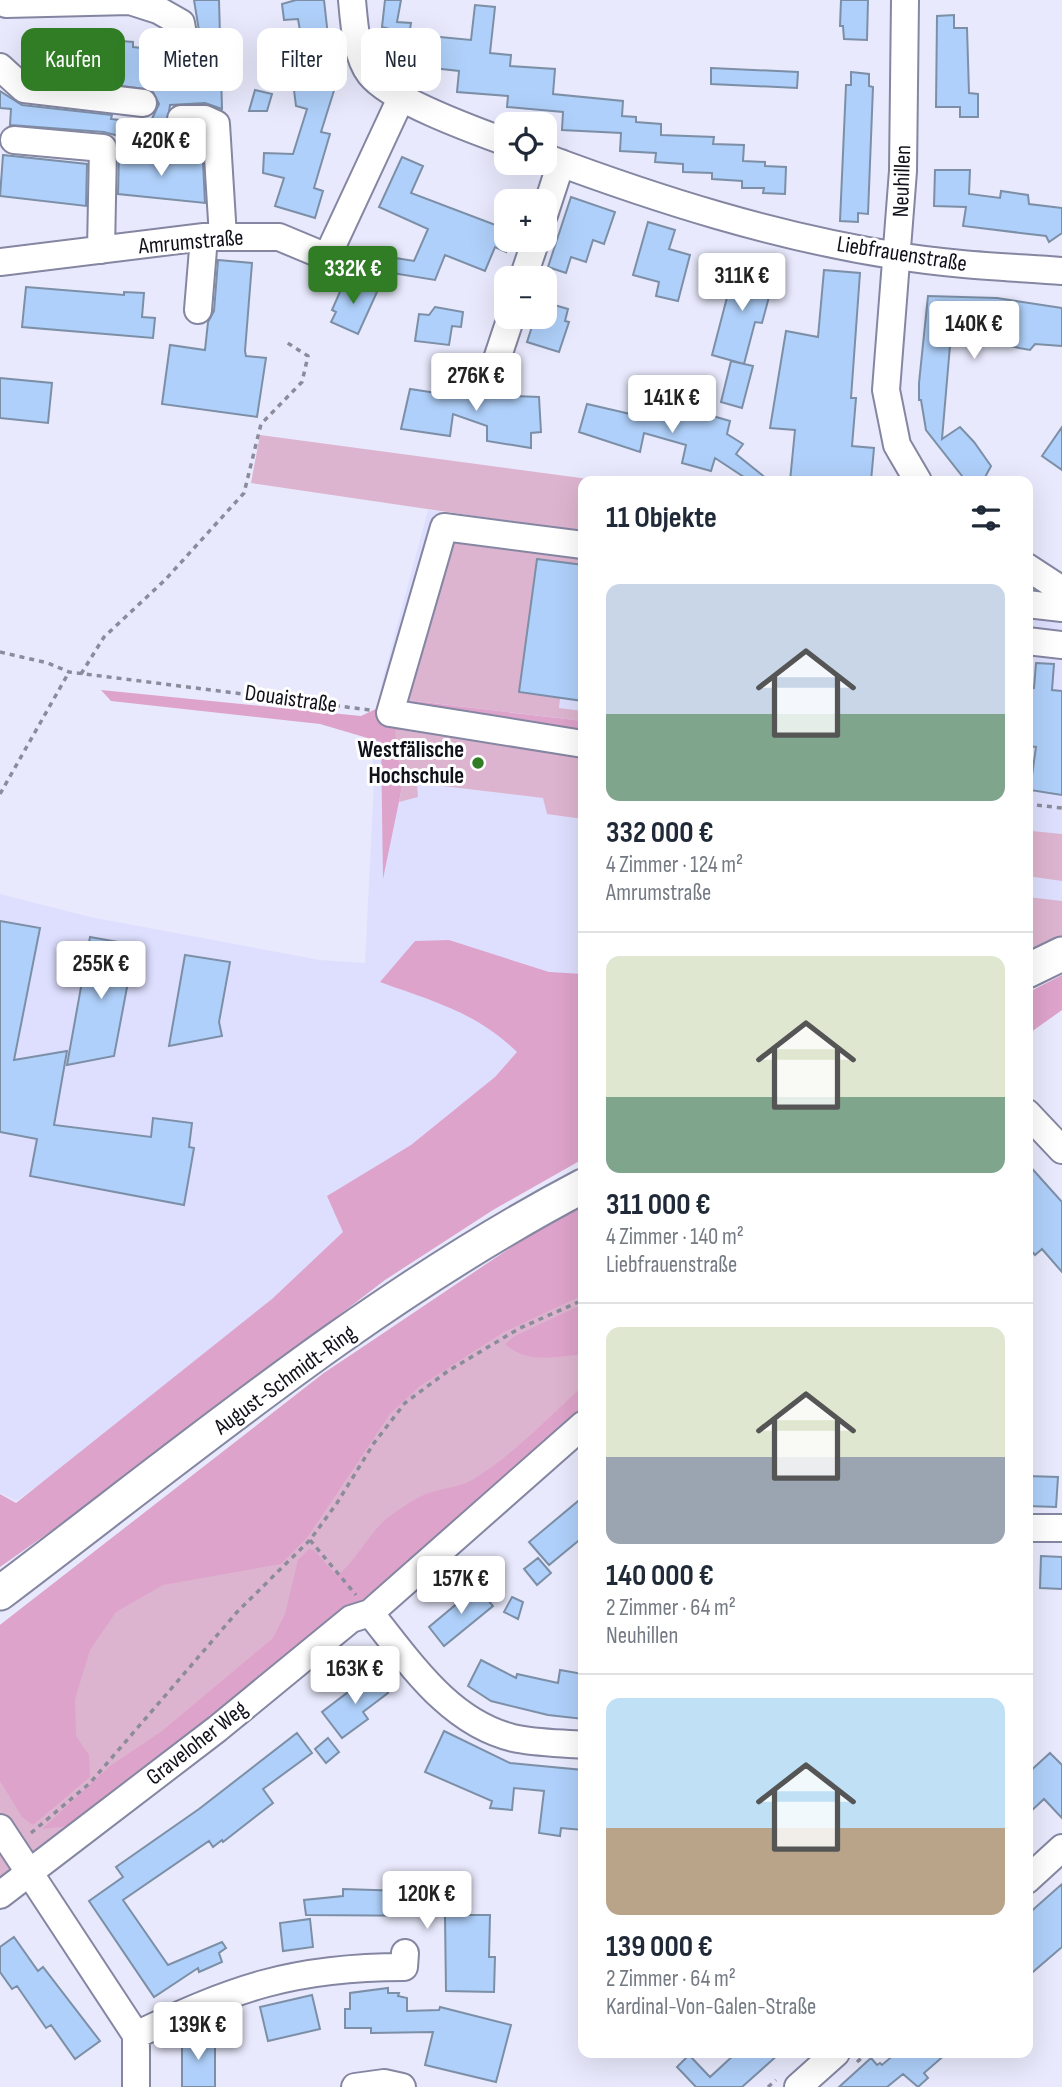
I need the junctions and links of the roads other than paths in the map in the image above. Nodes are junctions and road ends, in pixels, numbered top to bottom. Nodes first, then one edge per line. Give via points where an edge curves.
1 (352, 0) edge
2 (905, 0) edge
3 (4, 11) edge
4 (182, 28) edge
5 (0, 67) edge
6 (402, 96) junction
7 (143, 103) dead end
8 (181, 119) dead end
9 (494, 137) edge
10 (14, 140) dead end
11 (557, 161) edge
12 (214, 237) junction
13 (101, 250) junction
14 (899, 256) junction
15 (0, 262) edge
16 (1062, 271) edge
17 (198, 310) dead end
18 (507, 329) edge
19 (496, 362) dead end
20 (915, 476) edge
21 (578, 544) edge
22 (1033, 571) edge
23 (1062, 590) edge
24 (1033, 605) edge
25 (1062, 608) edge
26 (1033, 642) edge
27 (1062, 645) edge
28 (578, 743) edge
29 (1062, 954) edge
30 (1033, 968) edge
31 (1033, 1119) edge
32 (1062, 1150) edge
33 (578, 1189) edge
34 (578, 1429) edge
35 (1033, 1528) edge
36 (1062, 1528) edge
37 (0, 1593) edge
38 (370, 1613) junction
39 (578, 1744) edge
40 (7, 1838) edge
41 (1062, 1848) edge
42 (30, 1871) junction
43 (1033, 1872) edge
44 (0, 1895) edge
45 (405, 1953) dead end
46 (136, 2035) junction
47 (830, 2058) edge
48 (136, 2087) edge
49 (355, 2087) edge
50 (402, 2087) edge
51 (798, 2087) edge

1 - 6 street via 363,61 370,74
2 - 14 street, Neuhillen
3 - 4 street via 130,1 181,23
5 - 7 street via 24,89
6 - 9 street
6 - 12 street, Amrumstraße via 327,257 279,237
8 - 12 street via 216,124
10 - 13 street via 103,148
11 - 14 street, Liebfrauenstraße via 770,231
12 - 13 street, Amrumstraße
12 - 17 street
13 - 15 street, Amrumstraße
14 - 16 street, Liebfrauenstraße
14 - 20 street, Neuhillen via 886,390 897,445
18 - 19 street
21 - 28 street via 444,527 390,713
22 - 23 street
24 - 25 street
26 - 27 street
29 - 30 main road
31 - 32 street
33 - 37 main road, August-Schmidt-Ring via 476,1247 332,1343
34 - 38 street, Graveloher Weg
35 - 36 street
38 - 39 street via 439,1697 486,1728 514,1738
38 - 42 street, Graveloher Weg via 351,1619 217,1730
40 - 42 street
41 - 43 street
42 - 44 street, Graveloher Weg
42 - 46 street
45 - 46 street via 404,1968 334,1970 257,1983
46 - 48 street
47 - 51 street
49 - 50 street via 384,2083

